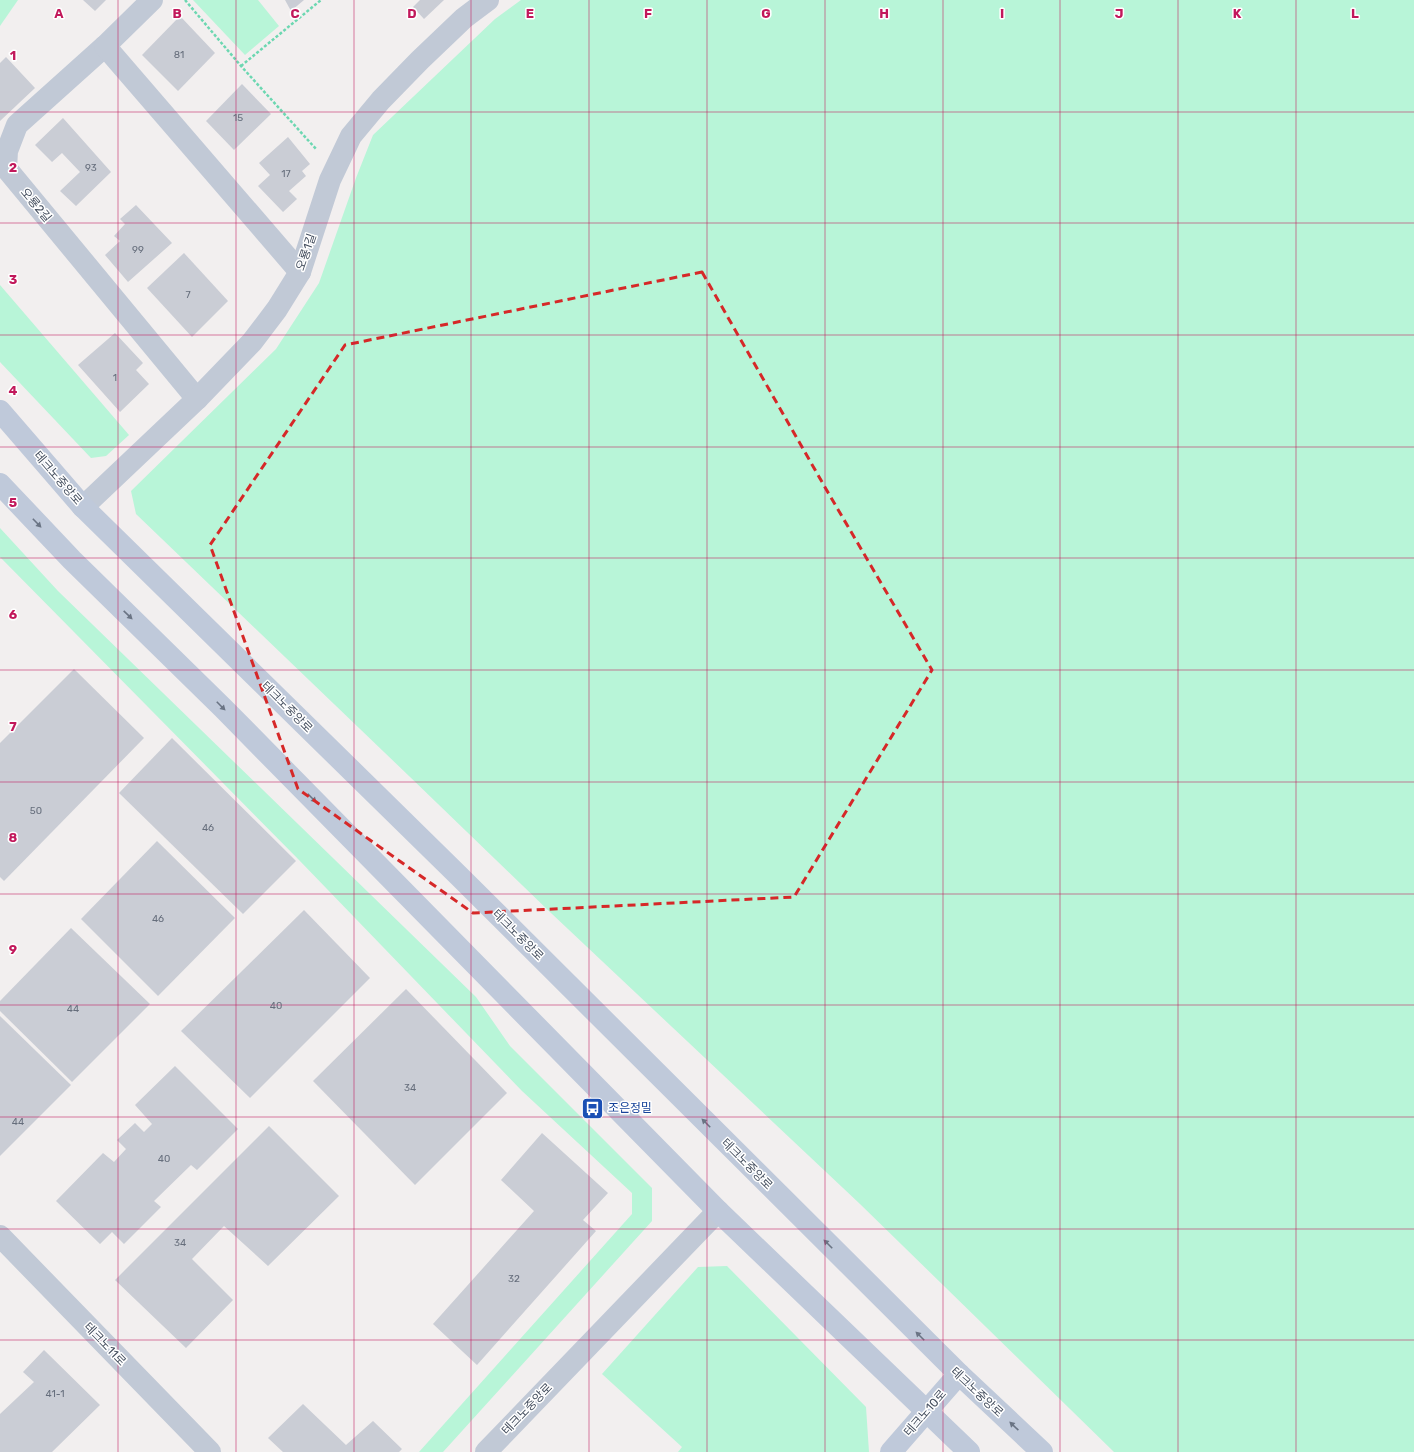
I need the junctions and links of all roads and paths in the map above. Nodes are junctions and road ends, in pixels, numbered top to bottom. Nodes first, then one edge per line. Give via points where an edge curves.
1 (152, 0) edge
2 (185, 0) edge
3 (320, 0) edge
4 (488, 0) edge
5 (105, 46) junction
6 (241, 66) junction
7 (335, 170) junction
8 (300, 272) junction
9 (197, 398) junction
10 (0, 411) edge
11 (0, 484) edge
12 (83, 507) junction
13 (718, 1211) junction
14 (0, 1236) edge
15 (959, 1374) junction
16 (926, 1411) junction
17 (210, 1452) edge
18 (486, 1452) edge
19 (890, 1452) edge
20 (970, 1452) edge
21 (1042, 1452) edge

1 - 5 street, 오룡2길
2 - 6 path
3 - 6 path
4 - 7 street, 오룡1길 via 464,18 381,100 351,136
5 - 8 street
5 - 9 street, 오룡2길 via 17,125 7,151 6,168
6 - 7 path
7 - 8 street, 오룡1길
8 - 9 street, 오룡1길 via 252,342
9 - 12 street, 오룡1길
10 - 12 main road, 테크노중앙로
11 -> 13 main road via 72,560 223,708
15 -> 12 main road, 테크노중앙로 via 459,876
13 - 16 main road
13 - 18 street, 테크노중앙로
14 - 17 street, 테크노11로
15 - 16 main road, 테크노10로
21 -> 15 main road, 테크노중앙로
16 - 19 main road, 테크노10로
16 - 20 main road

